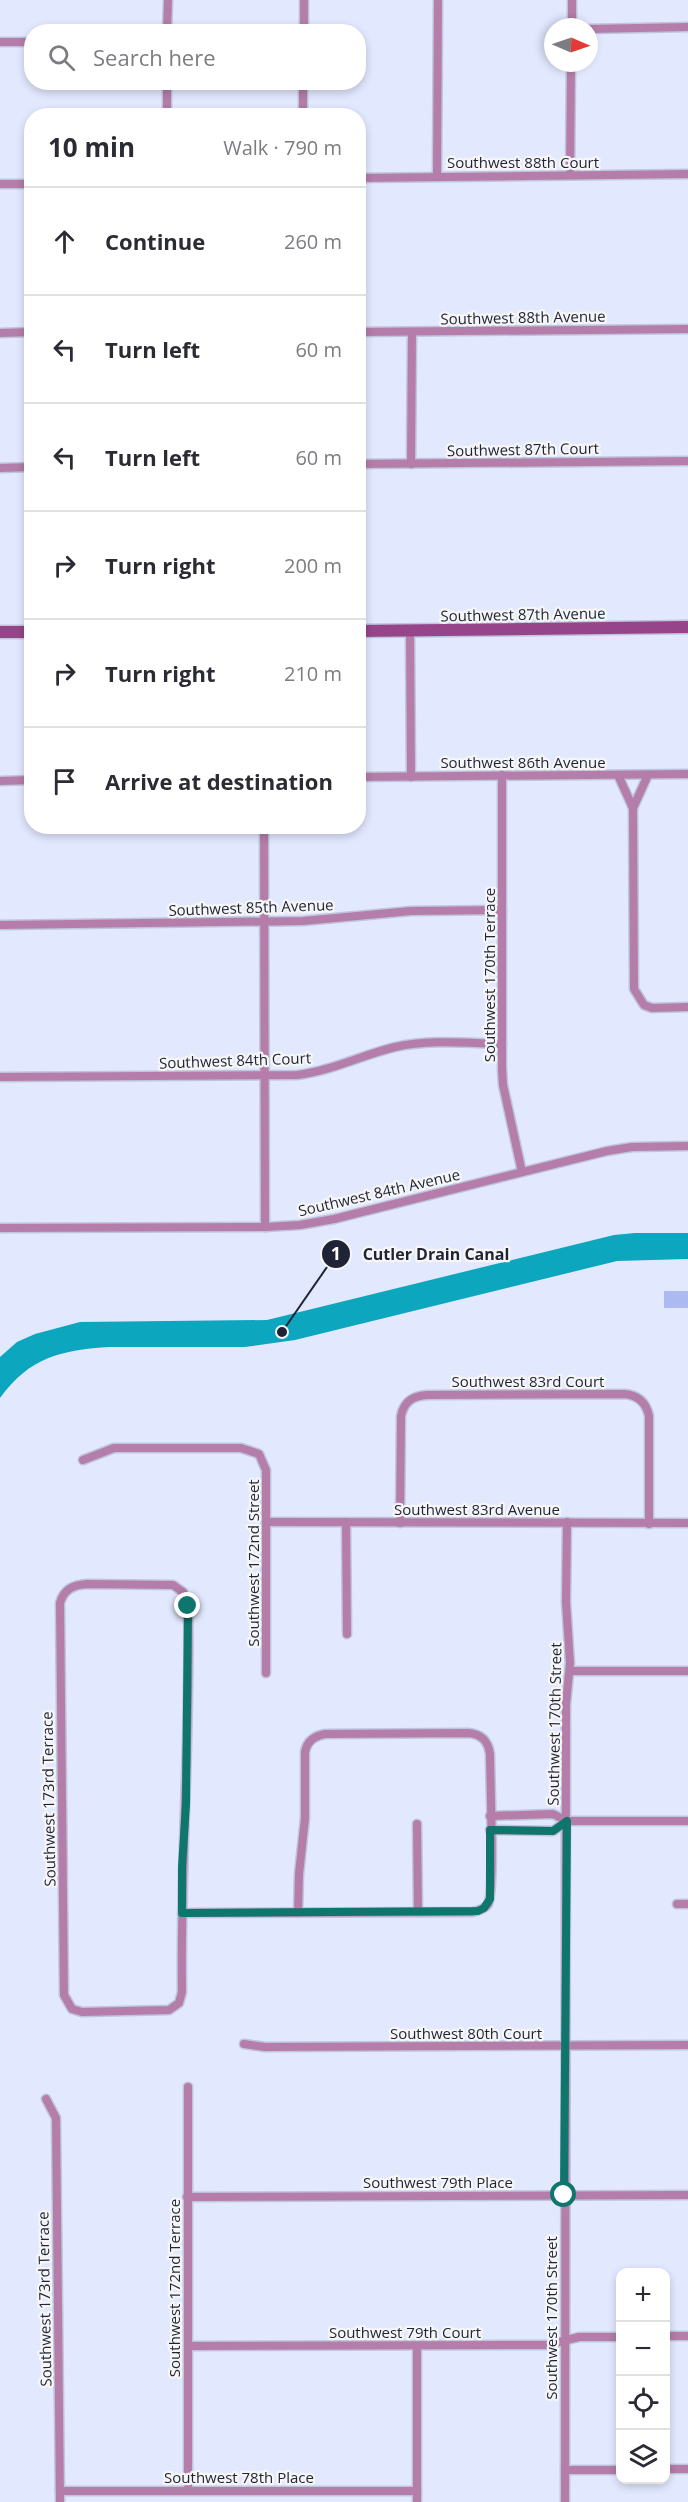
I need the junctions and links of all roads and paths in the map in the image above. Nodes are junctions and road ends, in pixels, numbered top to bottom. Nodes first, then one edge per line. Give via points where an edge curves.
1 (168, 0) edge
2 (304, 0) edge
3 (438, 0) edge
4 (572, 0) edge
5 (572, 18) edge
6 (167, 24) edge
7 (304, 24) edge
8 (688, 27) edge
9 (598, 28) edge
10 (0, 42) edge
11 (24, 42) edge
12 (572, 72) edge
13 (167, 90) edge
14 (303, 90) edge
15 (167, 108) edge
16 (303, 108) edge
17 (688, 174) edge
18 (570, 175) junction
19 (437, 176) junction
20 (366, 178) edge
21 (0, 184) edge
22 (24, 184) edge
23 (688, 329) edge
24 (24, 332) edge
25 (366, 332) edge
26 (412, 332) junction
27 (0, 333) edge
28 (688, 461) edge
29 (366, 464) edge
30 (411, 464) junction
31 (0, 468) edge
32 (24, 468) edge
33 (688, 627) edge
34 (366, 631) edge
35 (410, 631) junction
36 (0, 632) edge
37 (24, 632) edge
38 (688, 774) edge
39 (502, 775) junction
40 (618, 775) junction
41 (648, 775) junction
42 (366, 777) edge
43 (411, 777) junction
44 (24, 780) edge
45 (0, 781) edge
46 (633, 808) junction
47 (264, 834) edge
48 (502, 910) junction
49 (265, 921) junction
50 (0, 925) edge
51 (688, 1007) edge
52 (502, 1044) junction
53 (265, 1075) junction
54 (0, 1077) edge
55 (688, 1146) edge
56 (522, 1172) junction
57 (264, 1227) junction
58 (0, 1228) edge
59 (83, 1460) dead end
60 (266, 1522) junction
61 (346, 1522) junction
62 (400, 1522) junction
63 (567, 1522) junction
64 (688, 1523) edge
65 (649, 1524) junction
66 (346, 1634) dead end
67 (570, 1671) junction
68 (688, 1671) edge
69 (266, 1673) dead end
70 (490, 1816) junction
71 (567, 1821) junction
72 (688, 1821) edge
73 (417, 1824) dead end
74 (490, 1830) junction
75 (677, 1904) dead end
76 (688, 1904) edge
77 (418, 1912) junction
78 (182, 1913) junction
79 (297, 1913) junction
80 (244, 2044) dead end
81 (688, 2045) edge
82 (565, 2046) junction
83 (188, 2087) dead end
84 (46, 2098) dead end
85 (564, 2195) junction
86 (688, 2195) edge
87 (187, 2197) junction
88 (688, 2336) edge
89 (616, 2337) edge
90 (670, 2337) edge
91 (564, 2340) junction
92 (188, 2346) junction
93 (417, 2346) junction
94 (670, 2469) edge
95 (688, 2469) edge
96 (565, 2470) junction
97 (616, 2470) edge
98 (188, 2490) junction
99 (60, 2491) junction
100 (417, 2491) junction
101 (60, 2502) edge
102 (417, 2502) edge
103 (565, 2502) edge

1 - 6 street
2 - 7 street
3 - 19 street
4 - 5 street
8 - 9 street
10 - 11 street
12 - 18 street
13 - 15 street
14 - 16 street
17 - 18 street, Southwest 88th Court
18 - 19 street, Southwest 88th Court
19 - 20 street, Southwest 88th Court
21 - 22 street
23 - 26 street, Southwest 88th Avenue
24 - 27 street
25 - 26 street, Southwest 88th Avenue
26 - 30 street
28 - 30 street, Southwest 87th Court
29 - 30 street, Southwest 87th Court
31 - 32 street
33 - 35 street, Southwest 87th Avenue
34 - 35 street, Southwest 87th Avenue
35 - 43 street
36 - 37 street
38 - 41 street, Southwest 86th Avenue
39 - 40 street, Southwest 86th Avenue
39 - 43 street, Southwest 86th Avenue
39 - 48 street, Southwest 170th Terrace
40 - 41 street, Southwest 86th Avenue
40 - 46 street
41 - 46 street
42 - 43 street, Southwest 86th Avenue
44 - 45 street
46 - 51 street via 634,989 640,1002 652,1008
47 - 49 street
48 - 49 street, Southwest 85th Avenue via 411,911
48 - 52 street, Southwest 170th Terrace
49 - 50 street, Southwest 85th Avenue
49 - 53 street
52 - 53 street, Southwest 84th Court via 406,1046 317,1072
52 - 56 street, Southwest 170th Terrace via 503,1085
53 - 54 street, Southwest 84th Court
53 - 57 street
55 - 56 street, Southwest 84th Avenue via 619,1149
56 - 57 street, Southwest 84th Avenue via 313,1223
57 - 58 street, Southwest 84th Avenue
59 - 60 street, Southwest 172nd Street via 114,1448 241,1448 259,1454 266,1470
60 - 61 street, Southwest 83rd Avenue
60 - 69 street, Southwest 172nd Street
61 - 62 street, Southwest 83rd Avenue
61 - 66 street
62 - 63 street, Southwest 83rd Avenue
62 - 65 street, Southwest 83rd Court via 401,1423 409,1400 427,1395 624,1394 645,1404 650,1425
63 - 65 street, Southwest 83rd Avenue
63 - 67 street, Southwest 170th Street
64 - 65 street, Southwest 83rd Avenue
67 - 68 street
67 - 71 street, Southwest 170th Street via 566,1693
70 - 71 street via 554,1814
70 - 74 street
70 - 79 street via 490,1754 487,1742 474,1733 325,1734 312,1739 305,1752 305,1818
71 - 72 street
71 - 74 street via 553,1831
71 - 82 street, Southwest 170th Street
73 - 77 street
74 - 77 street via 491,1889 484,1908 472,1912
75 - 76 street
77 - 79 street
78 - 78 street, Southwest 173rd Terrace via 182,1992 175,2008 162,2012 82,2012 69,2006 63,1990 60,1611 62,1596 79,1585 173,1584 183,1592 188,1606
78 - 79 street
80 - 82 street, Southwest 80th Court
81 - 82 street, Southwest 80th Court
82 - 85 street, Southwest 170th Street
83 - 87 street, Southwest 172nd Terrace
84 - 99 street, Southwest 173rd Terrace via 56,2118
85 - 86 street, Southwest 79th Place
85 - 87 street, Southwest 79th Place
85 - 91 street, Southwest 170th Street
87 - 92 street, Southwest 172nd Terrace
88 - 90 street
89 - 91 street, Southwest 79th Court
91 - 93 street, Southwest 79th Court via 547,2345
91 - 96 street, Southwest 170th Street
92 - 93 street, Southwest 79th Court
92 - 98 street, Southwest 172nd Terrace
93 - 100 street
94 - 95 street
96 - 97 street
96 - 103 street, Southwest 170th Street
98 - 99 street, Southwest 78th Place
98 - 100 street, Southwest 78th Place
99 - 101 street, Southwest 173rd Terrace
100 - 102 street

